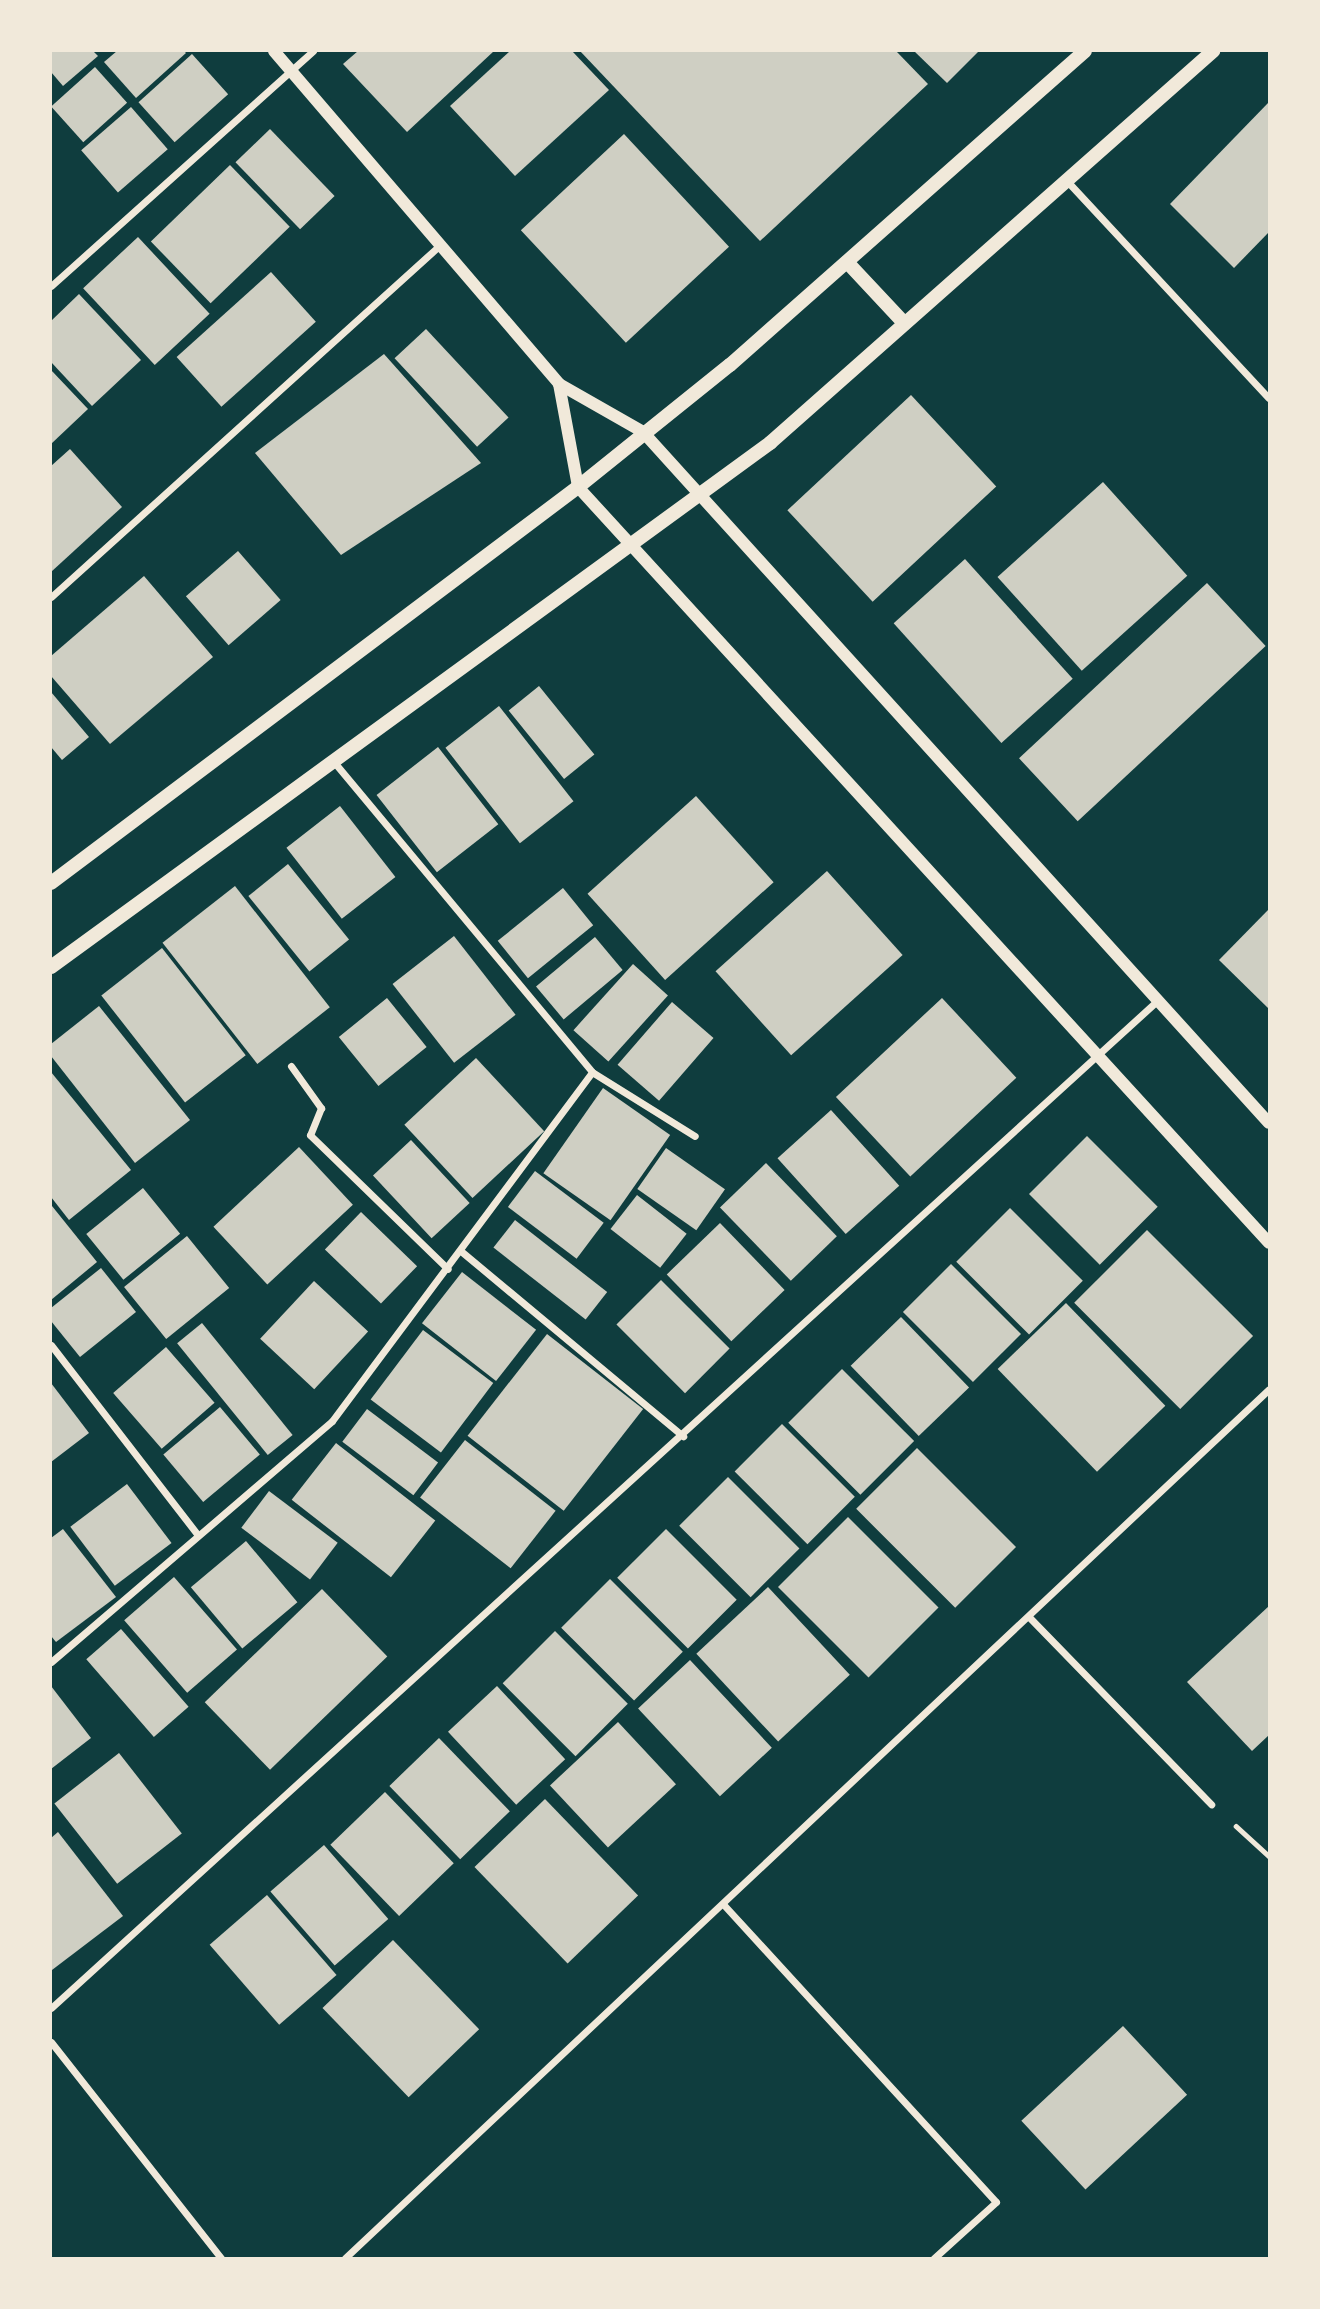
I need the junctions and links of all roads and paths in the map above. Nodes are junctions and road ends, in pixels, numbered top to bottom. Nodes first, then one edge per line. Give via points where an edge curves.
1 (274, 51) edge
2 (313, 51) edge
3 (1085, 51) edge
4 (1213, 51) edge
5 (292, 70) junction
6 (1066, 181) junction
7 (441, 245) junction
8 (846, 262) junction
9 (51, 286) edge
10 (904, 323) junction
11 (559, 384) junction
12 (1269, 398) edge
13 (643, 432) junction
14 (578, 487) junction
15 (700, 495) junction
16 (630, 545) junction
17 (51, 597) edge
18 (331, 758) junction
19 (51, 883) edge
20 (51, 967) edge
21 (1158, 1000) junction
22 (1097, 1054) junction
23 (291, 1066) dead end
24 (592, 1072) junction
25 (1269, 1123) edge
26 (695, 1136) dead end
27 (1269, 1244) edge
28 (462, 1252) junction
29 (448, 1269) junction
30 (51, 1345) edge
31 (1269, 1389) edge
32 (683, 1436) junction
33 (197, 1534) junction
34 (1030, 1618) junction
35 (51, 1662) edge
36 (1211, 1804) joint
37 (1269, 1856) edge
38 (723, 1904) junction
39 (51, 2008) edge
40 (51, 2042) edge
41 (221, 2258) edge
42 (345, 2258) edge
43 (934, 2258) edge

1 - 5 street
2 - 5 street
3 - 8 main road
4 - 6 main road
5 - 7 street
5 - 9 street
6 - 10 main road
6 - 12 street
7 - 11 street
7 - 17 street
8 - 10 main road
8 - 13 main road via 730,365
10 - 15 main road via 770,443
11 - 13 street
11 - 14 street
13 - 14 main road
13 - 15 street
14 - 16 street
14 - 19 main road
15 - 16 main road
15 - 21 street
16 - 18 main road
16 - 22 street
18 - 20 main road
18 - 24 street
21 - 22 street
21 - 25 street
22 - 27 street
22 - 32 street
23 - 29 street via 321,1108 310,1135
24 - 26 street
24 - 28 street
28 - 29 street
28 - 32 street
29 - 33 street via 332,1421
30 - 33 street
31 - 34 street
32 - 39 street
33 - 35 street
34 - 36 street
34 - 38 street
36 - 37 path
38 - 42 street
38 - 43 street via 996,2202
40 - 41 street

